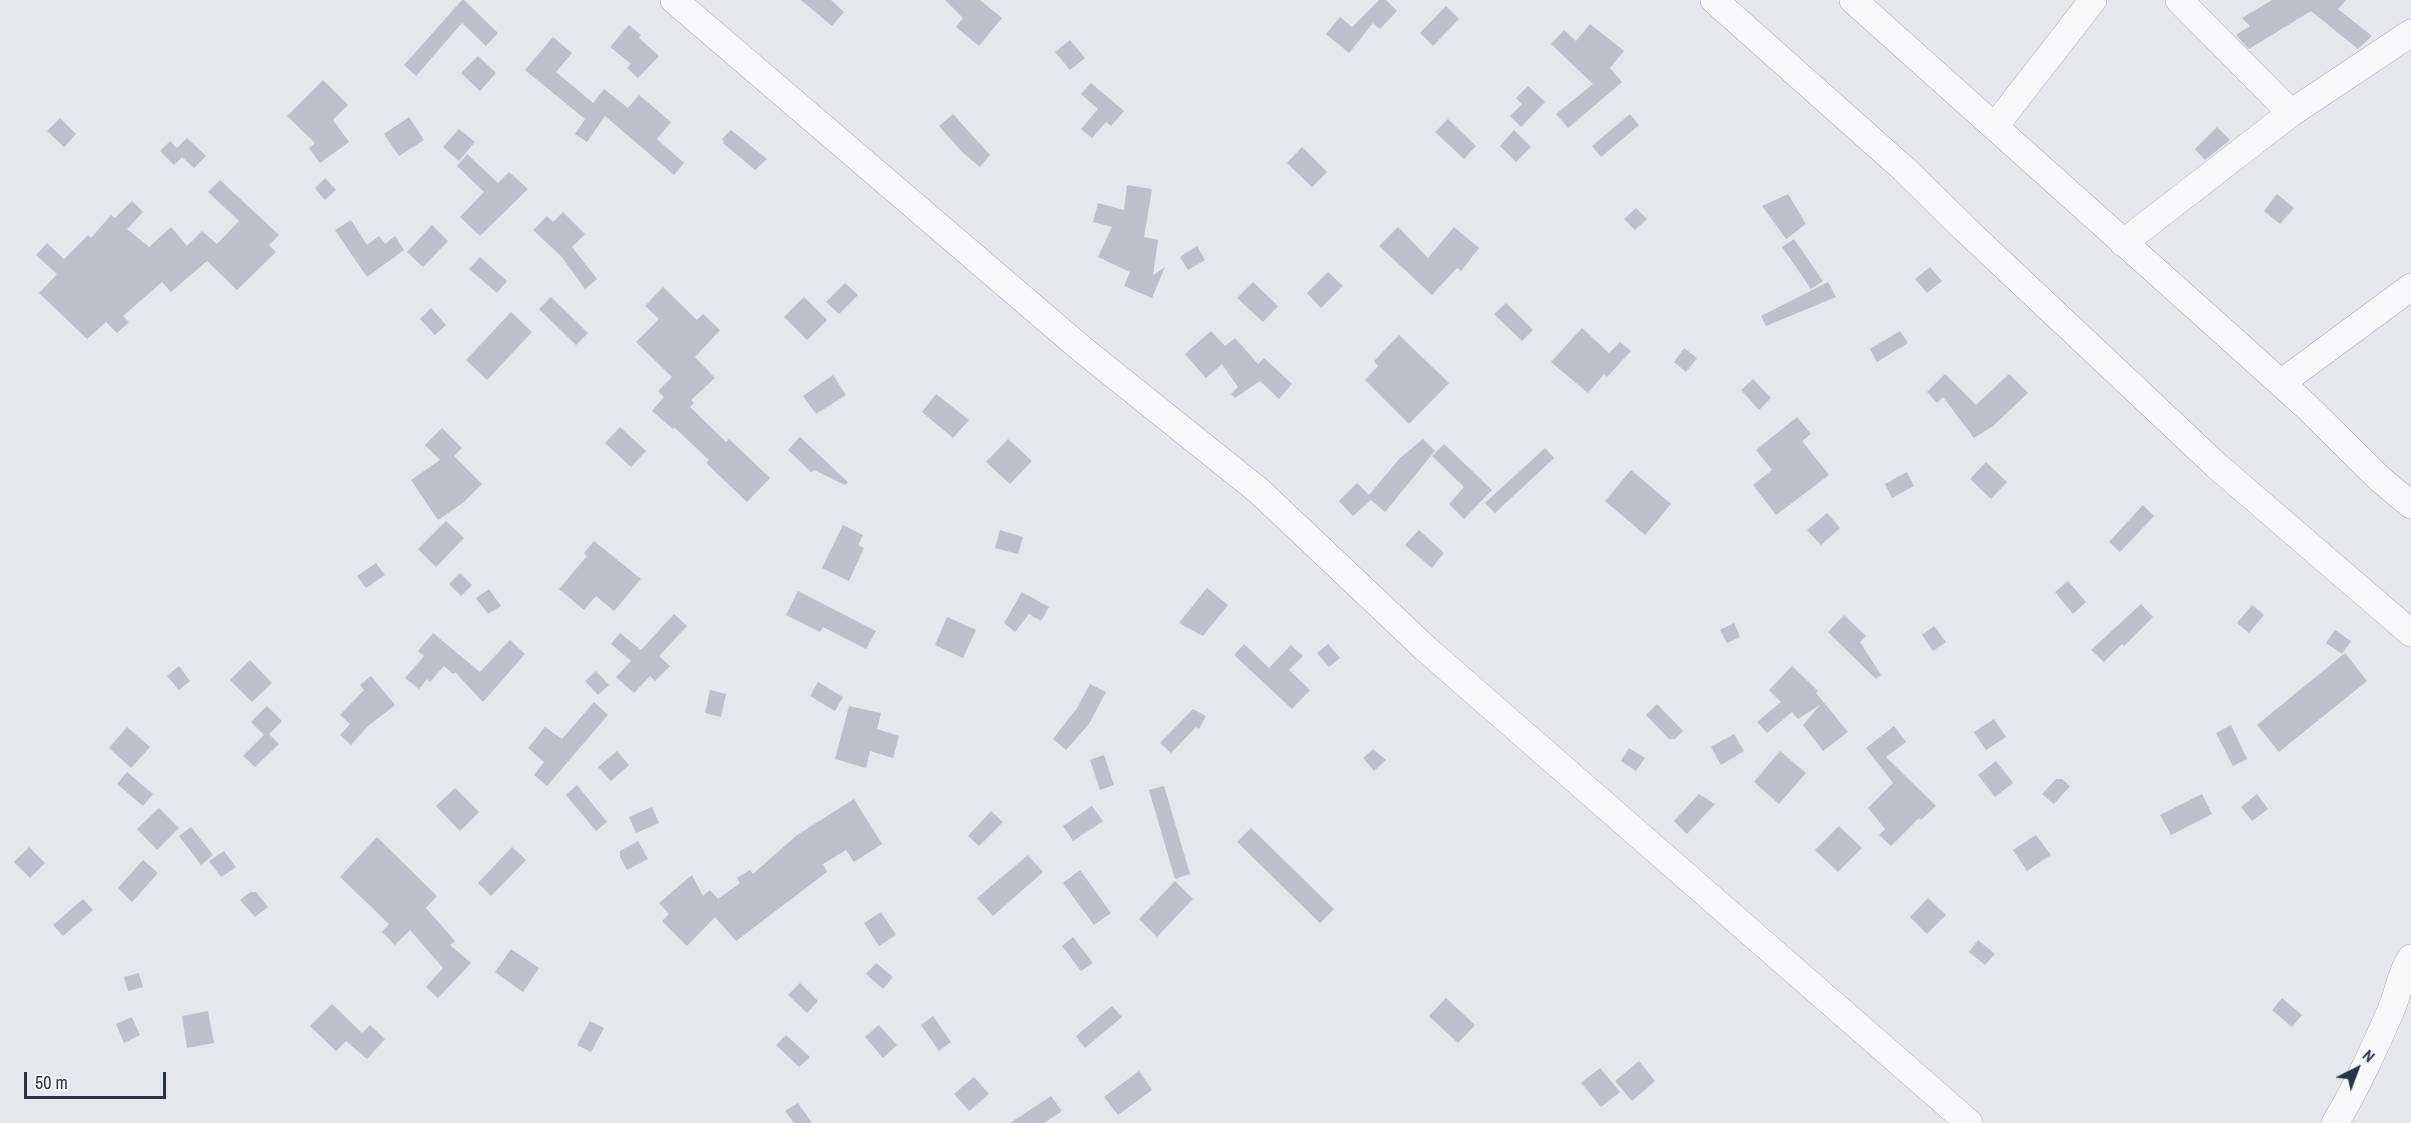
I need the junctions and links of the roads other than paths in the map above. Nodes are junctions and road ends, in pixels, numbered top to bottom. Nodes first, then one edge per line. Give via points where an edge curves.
1 (674, 0) edge
2 (1714, 0) edge
3 (1853, 0) edge
4 (2093, 0) edge
5 (2178, 0) edge
6 (2411, 33) edge
7 (2291, 113) junction
8 (1995, 126) junction
9 (2123, 243) junction
10 (2411, 287) edge
11 (2281, 383) junction
12 (2411, 505) edge
13 (2411, 633) edge
14 (2411, 958) edge
15 (1969, 1123) edge
16 (2336, 1123) edge

1 - 15 street via 1083,350 1259,491 1426,649
2 - 13 street via 1904,169 2217,466
3 - 8 street
4 - 8 street
5 - 7 street
6 - 7 street
7 - 9 street
8 - 9 street
9 - 11 street
10 - 11 street
11 - 12 street
14 - 16 street via 2357,1087

